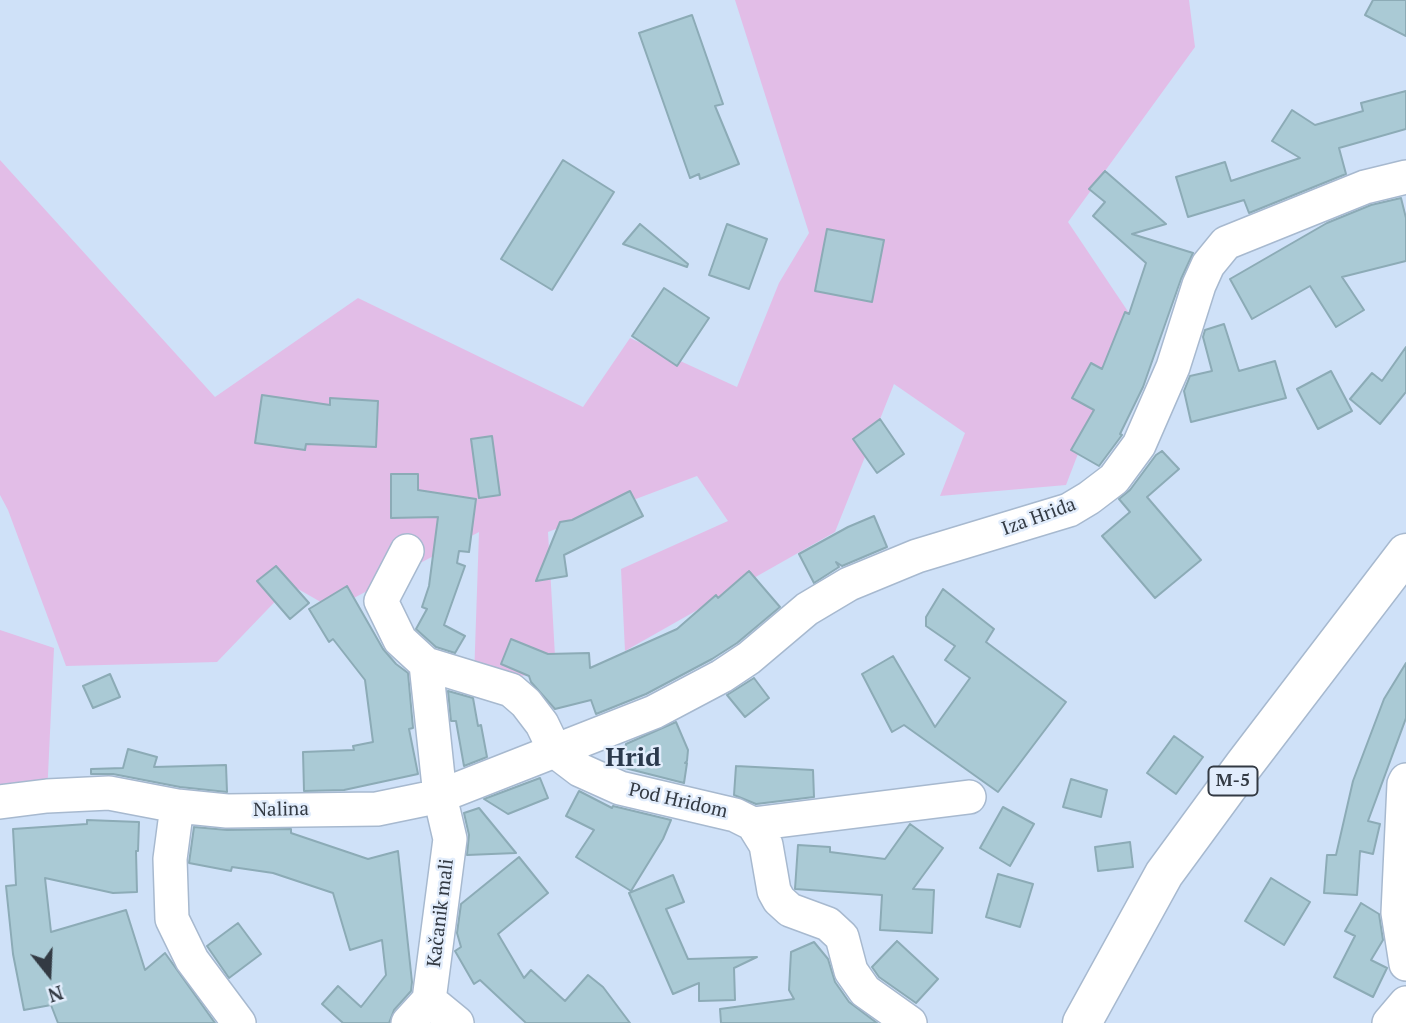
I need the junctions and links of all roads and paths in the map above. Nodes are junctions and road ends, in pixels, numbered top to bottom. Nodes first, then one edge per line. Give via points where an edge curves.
1 (1406, 177) edge
2 (407, 551) dead end
3 (1406, 553) edge
4 (426, 663) junction
5 (555, 751) junction
6 (1406, 780) edge
7 (440, 796) junction
8 (969, 797) dead end
9 (0, 802) edge
10 (177, 806) junction
11 (753, 824) junction
12 (1406, 964) edge
13 (1406, 1003) edge
14 (419, 1012) edge
15 (239, 1023) edge
16 (457, 1023) edge
17 (910, 1023) edge
18 (1082, 1023) edge
19 (1389, 1023) edge

1 - 5 street, Iza Hrida via 1365,187 1226,243 1199,285 1173,367 1139,445 1114,479 1089,498 1069,510 917,556 849,584 807,609 722,676 654,712
2 - 4 street, Pod Hridom via 381,601 400,640
3 - 18 main road, M-5 via 1164,874
4 - 5 street, Pod Hridom via 511,690 527,703
4 - 7 street, Kačanik mali
5 - 7 street, Nalina
5 - 11 street, Pod Hridom via 580,770 620,788 735,815
6 - 12 street via 1398,914
7 - 10 street, Nalina via 377,809 227,811
7 - 14 street, Kačanik mali via 450,839
8 - 11 street
9 - 10 street, Nalina via 109,793
10 - 15 street via 170,859 172,919 192,960
11 - 17 street, Pod Hridom via 766,845 779,900 789,910 828,924 842,937 851,971 865,990
13 - 19 street
14 - 16 street

